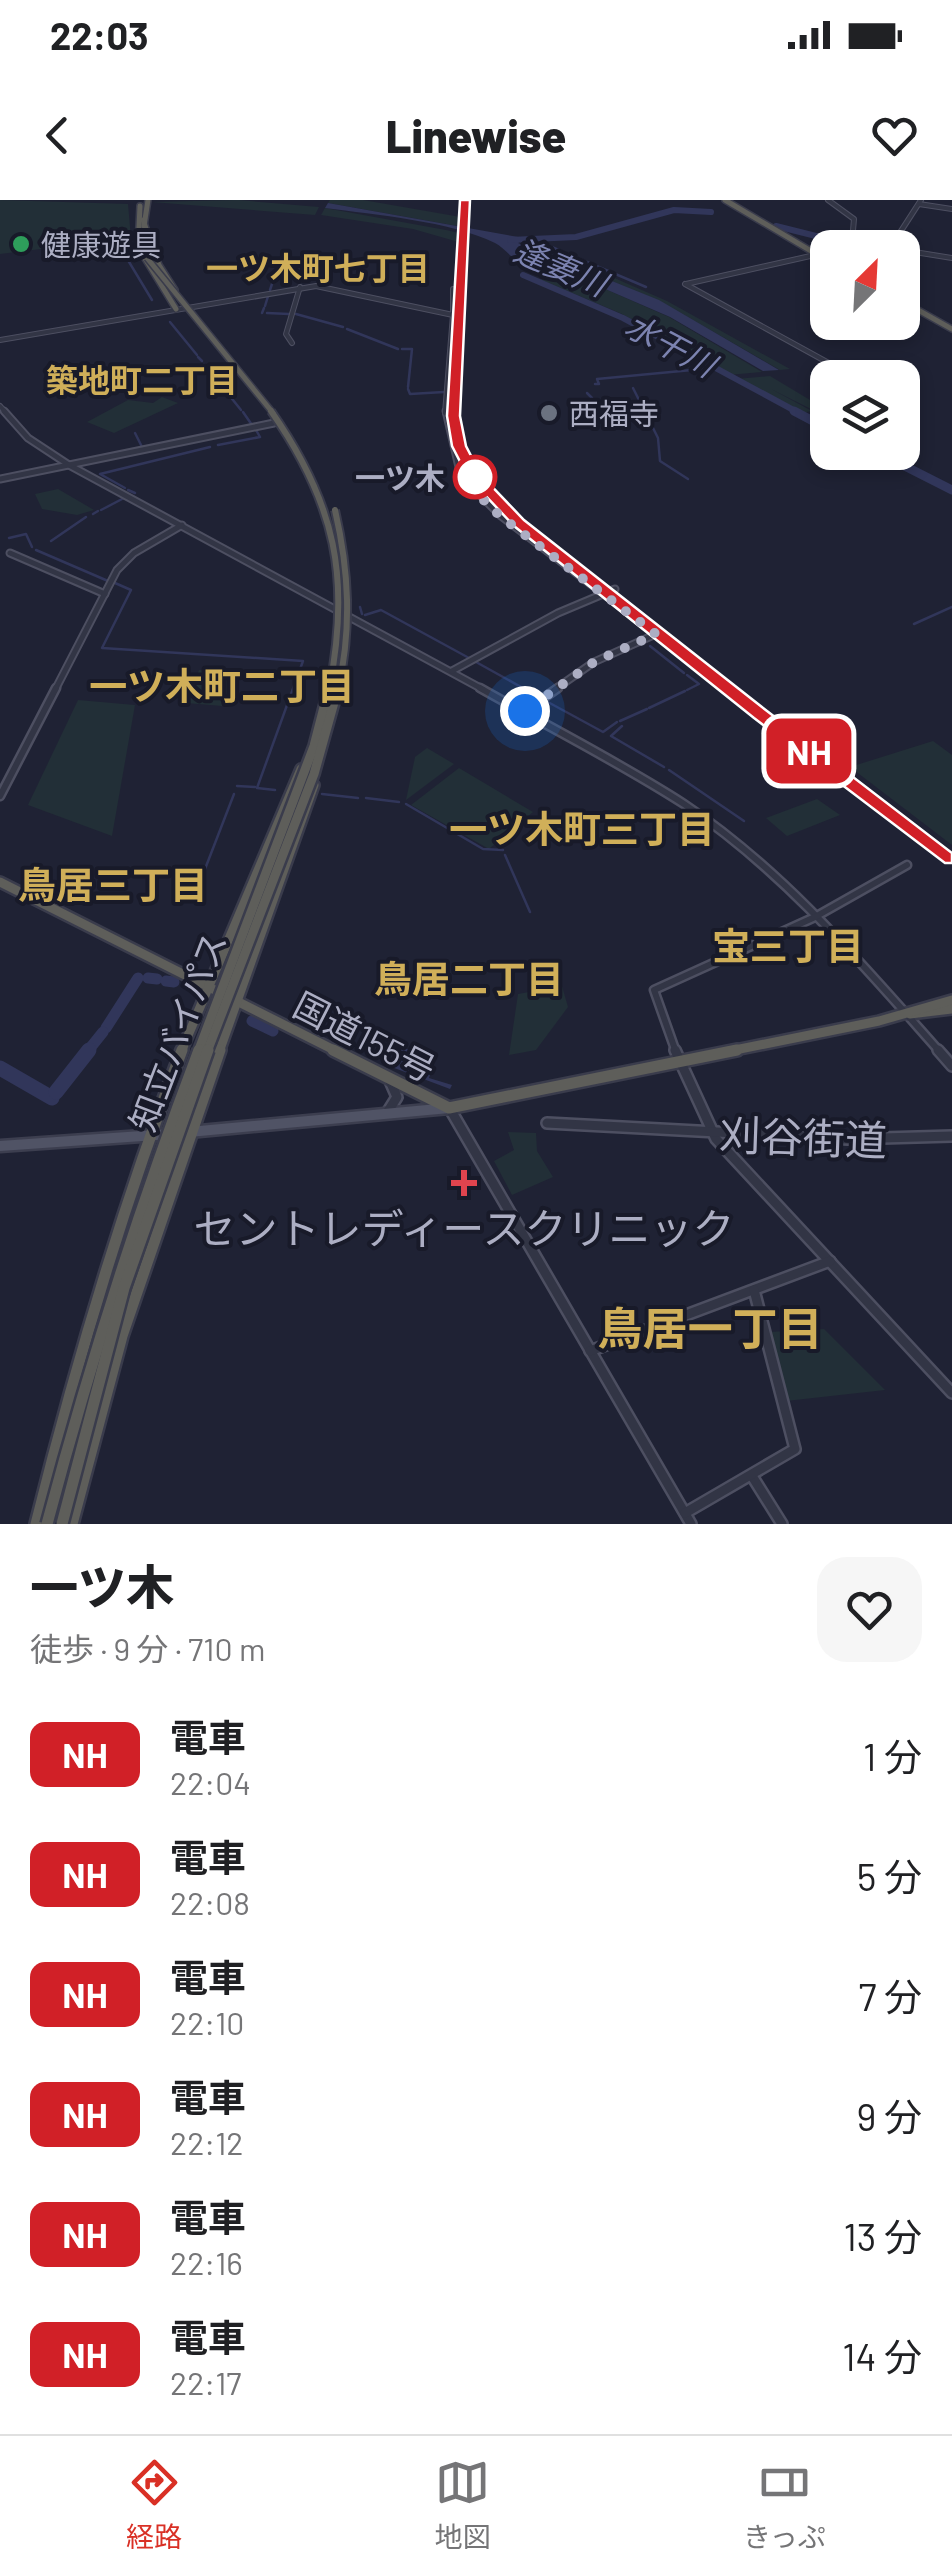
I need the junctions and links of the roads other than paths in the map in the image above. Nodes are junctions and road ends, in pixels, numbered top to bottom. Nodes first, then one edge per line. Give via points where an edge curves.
1 (728, 200) edge
2 (828, 200) edge
3 (920, 202) edge
4 (144, 203) edge
5 (952, 210) edge
6 (143, 220) junction
7 (853, 230) edge
8 (900, 230) edge
9 (810, 248) edge
10 (920, 253) edge
11 (149, 258) junction
12 (952, 258) edge
13 (810, 259) edge
14 (300, 286) junction
15 (453, 289) dead end
16 (188, 306) junction
17 (176, 308) junction
18 (920, 313) edge
19 (453, 316) junction
20 (952, 330) edge
21 (0, 340) edge
22 (292, 343) dead end
23 (823, 360) edge
24 (0, 406) edge
25 (274, 423) dead end
26 (70, 465) junction
27 (0, 479) edge
28 (183, 525) junction
29 (10, 553) dead end
30 (615, 590) dead end
31 (106, 594) junction
32 (603, 594) junction
33 (452, 671) junction
34 (525, 711) junction
35 (324, 738) junction
36 (314, 746) junction
37 (0, 796) edge
38 (291, 852) joint
39 (907, 864) dead end
40 (0, 882) edge
41 (815, 916) junction
42 (206, 988) junction
43 (952, 1000) edge
44 (238, 1004) junction
45 (952, 1009) edge
46 (907, 1014) junction
47 (679, 1062) junction
48 (952, 1066) edge
49 (390, 1080) junction
50 (449, 1108) junction
51 (387, 1114) junction
52 (547, 1123) dead end
53 (190, 1132) junction
54 (711, 1132) junction
55 (149, 1136) junction
56 (952, 1136) edge
57 (0, 1146) edge
58 (830, 1262) junction
59 (754, 1290) junction
60 (126, 1312) joint
61 (590, 1350) junction
62 (952, 1393) edge
63 (752, 1476) junction
64 (685, 1513) junction
65 (36, 1524) edge
66 (47, 1524) edge
67 (62, 1524) edge
68 (72, 1524) edge
69 (691, 1524) edge
70 (782, 1524) edge

1 - 9 highway
2 - 7 street via 854,219
3 - 5 street
3 - 8 street
4 - 6 highway, 知立バイパス
4 - 11 highway, 知立バイパス
4 - 17 highway via 138,247
6 - 11 highway, 知立バイパス
6 - 16 highway via 163,272
10 - 12 street
11 - 35 highway, 知立バイパス, bridge via 289,425 336,515 350,582 350,624
11 - 36 highway, 知立バイパス, bridge via 270,408 306,461 330,515 343,607
13 - 23 street via 685,284
14 - 16 street
14 - 19 street via 337,288
14 - 22 street via 286,334
15 - 19 street
16 - 17 street
17 - 21 street
18 - 20 highway
19 - 32 street via 445,419 458,471 500,516
24 - 26 street via 28,438
25 - 26 street
26 - 27 street
26 - 28 street
28 - 31 street via 124,561
28 - 33 street
29 - 31 street
30 - 32 street
31 - 37 street
32 - 33 street
32 - 34 street via 656,634 594,662
33 - 34 street
34 - 41 street via 684,804
35 - 38 highway, bridge
35 - 67 highway, 知立バイパス, bridge via 149,1210
36 - 42 highway, bridge
36 - 66 highway, 知立バイパス, bridge via 137,1214
38 - 44 highway
39 - 41 street
40 - 42 highway, 国道155号
41 - 46 street
41 - 47 street via 654,990
42 - 44 highway, 国道155号
42 - 55 highway
43 - 46 highway, 国道155号
44 - 49 highway, 国道155号
44 - 53 highway
45 - 46 highway, 国道155号
46 - 47 highway, 国道155号
46 - 48 street
47 - 50 highway, 国道155号
47 - 54 street
49 - 50 highway, 国道155号
49 - 51 street via 398,1097
50 - 51 main road
50 - 61 street
51 - 53 main road
52 - 54 street, 刈谷街道
53 - 55 main road
53 - 60 highway
54 - 56 street, 刈谷街道
54 - 58 street
55 - 57 main road
55 - 65 highway
58 - 59 street
58 - 62 street
59 - 61 street
59 - 63 street via 795,1449
60 - 68 highway
61 - 64 street
63 - 64 street
63 - 70 street
64 - 69 street

